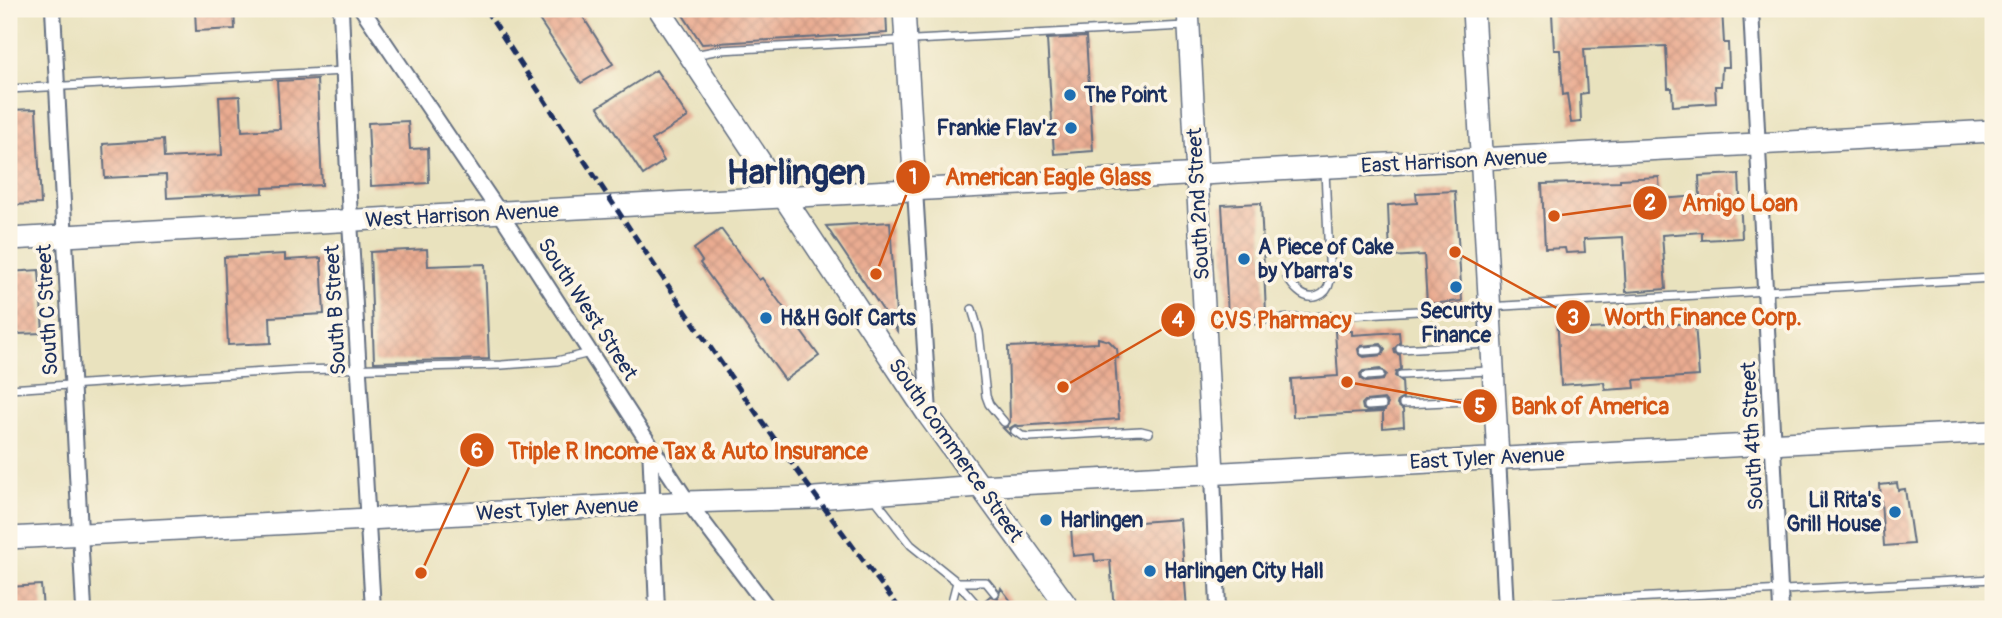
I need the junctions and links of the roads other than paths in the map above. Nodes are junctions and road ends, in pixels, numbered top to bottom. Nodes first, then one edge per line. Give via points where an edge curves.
1 (53, 9) edge
2 (341, 9) edge
3 (362, 9) edge
4 (659, 9) edge
5 (904, 9) edge
6 (1508, 9) edge
7 (1751, 9) edge
8 (1473, 10) edge
9 (1189, 17) edge
10 (906, 40) junction
11 (690, 55) junction
12 (344, 71) junction
13 (57, 86) junction
14 (9, 89) edge
15 (1993, 131) edge
16 (1758, 144) junction
17 (1482, 159) junction
18 (1325, 168) junction
19 (1196, 175) junction
20 (915, 190) junction
21 (783, 197) junction
22 (500, 213) junction
23 (351, 221) junction
24 (64, 236) junction
25 (9, 239) edge
26 (1287, 277) dead end
27 (1993, 278) edge
28 (1766, 292) junction
29 (1490, 307) junction
30 (972, 309) dead end
31 (1205, 323) junction
32 (1492, 344) junction
33 (1400, 349) dead end
34 (1379, 350) dead end
35 (1364, 351) dead end
36 (591, 353) junction
37 (359, 368) junction
38 (1493, 371) junction
39 (1380, 375) dead end
40 (1402, 375) dead end
41 (1366, 376) dead end
42 (72, 384) junction
43 (9, 389) edge
44 (1495, 400) junction
45 (1403, 404) dead end
46 (1382, 405) dead end
47 (1368, 406) dead end
48 (929, 416) junction
49 (1004, 422) dead end
50 (1014, 431) dead end
51 (1993, 432) edge
52 (1149, 433) dead end
53 (650, 445) junction
54 (1774, 446) junction
55 (1498, 457) junction
56 (1213, 473) junction
57 (980, 486) junction
58 (870, 493) junction
59 (688, 502) junction
60 (652, 504) junction
61 (368, 519) junction
62 (79, 534) junction
63 (9, 538) edge
64 (1993, 579) edge
65 (957, 582) junction
66 (1780, 590) junction
67 (995, 593) dead end
68 (978, 606) dead end
69 (1506, 607) edge
70 (1066, 608) edge
71 (84, 609) edge
72 (373, 609) edge
73 (657, 609) edge
74 (769, 609) edge
75 (950, 609) edge
76 (1218, 609) edge
77 (1427, 609) edge
78 (1781, 609) edge

1 - 13 street, South C Street
2 - 12 street, South B Street
3 - 22 street, South West Street
4 - 11 main road, South Commerce Street
5 - 10 main road
6 - 8 lane
7 - 16 street, South 4th Street
8 - 17 main road
9 - 10 lane
9 - 19 main road, South 2nd Street
10 - 11 lane
10 - 20 main road
11 - 21 main road, South Commerce Street
12 - 13 lane
12 - 23 street, South B Street
13 - 14 lane
13 - 24 street, South C Street
15 - 16 main road, East Harrison Avenue
16 - 17 main road, East Harrison Avenue
16 - 28 street, South 4th Street
17 - 18 main road, East Harrison Avenue
17 - 29 main road
18 - 19 main road, East Harrison Avenue
18 - 26 lane via 1331,281 1328,289 1312,298 1298,291
19 - 20 main road, East Harrison Avenue
19 - 31 main road, South 2nd Street
20 - 21 main road, West Harrison Avenue
20 - 48 street
21 - 22 main road, West Harrison Avenue
21 - 48 main road, South Commerce Street
22 - 23 main road, West Harrison Avenue
22 - 36 street, South West Street
23 - 24 main road, West Harrison Avenue
23 - 37 street, South B Street
24 - 25 main road, West Harrison Avenue
24 - 42 street, South C Street
27 - 28 lane
28 - 29 lane
28 - 54 street, South 4th Street
29 - 31 lane
29 - 32 main road
30 - 49 lane via 986,396
31 - 56 main road, South 2nd Street
32 - 33 lane
32 - 38 main road
34 - 35 lane
36 - 37 lane via 502,365
36 - 53 street, South West Street
37 - 42 lane
37 - 61 street, South B Street
38 - 40 lane
38 - 44 main road
39 - 41 lane
42 - 43 lane
42 - 62 street, South C Street
44 - 45 lane
44 - 55 main road
46 - 47 lane
48 - 57 main road, South Commerce Street
50 - 52 lane via 1029,437
51 - 54 main road, East Tyler Avenue
53 - 59 street, South West Street
53 - 60 street
54 - 55 main road, East Tyler Avenue
54 - 66 street, South 4th Street
55 - 56 main road, East Tyler Avenue
55 - 69 street
56 - 57 main road, East Tyler Avenue
56 - 76 street, South 2nd Street
57 - 58 main road, West Tyler Avenue
57 - 70 main road, South Commerce Street
58 - 59 main road, West Tyler Avenue
58 - 65 lane via 911,545
59 - 60 main road, West Tyler Avenue
59 - 74 street
60 - 61 main road, West Tyler Avenue
60 - 73 street
61 - 62 main road, West Tyler Avenue
61 - 72 street, South B Street
62 - 63 main road, West Tyler Avenue
62 - 71 street, South C Street
64 - 66 lane
65 - 67 lane via 986,582
65 - 68 lane
65 - 75 lane
66 - 69 lane
66 - 78 street, South 4th Street
69 - 77 lane

